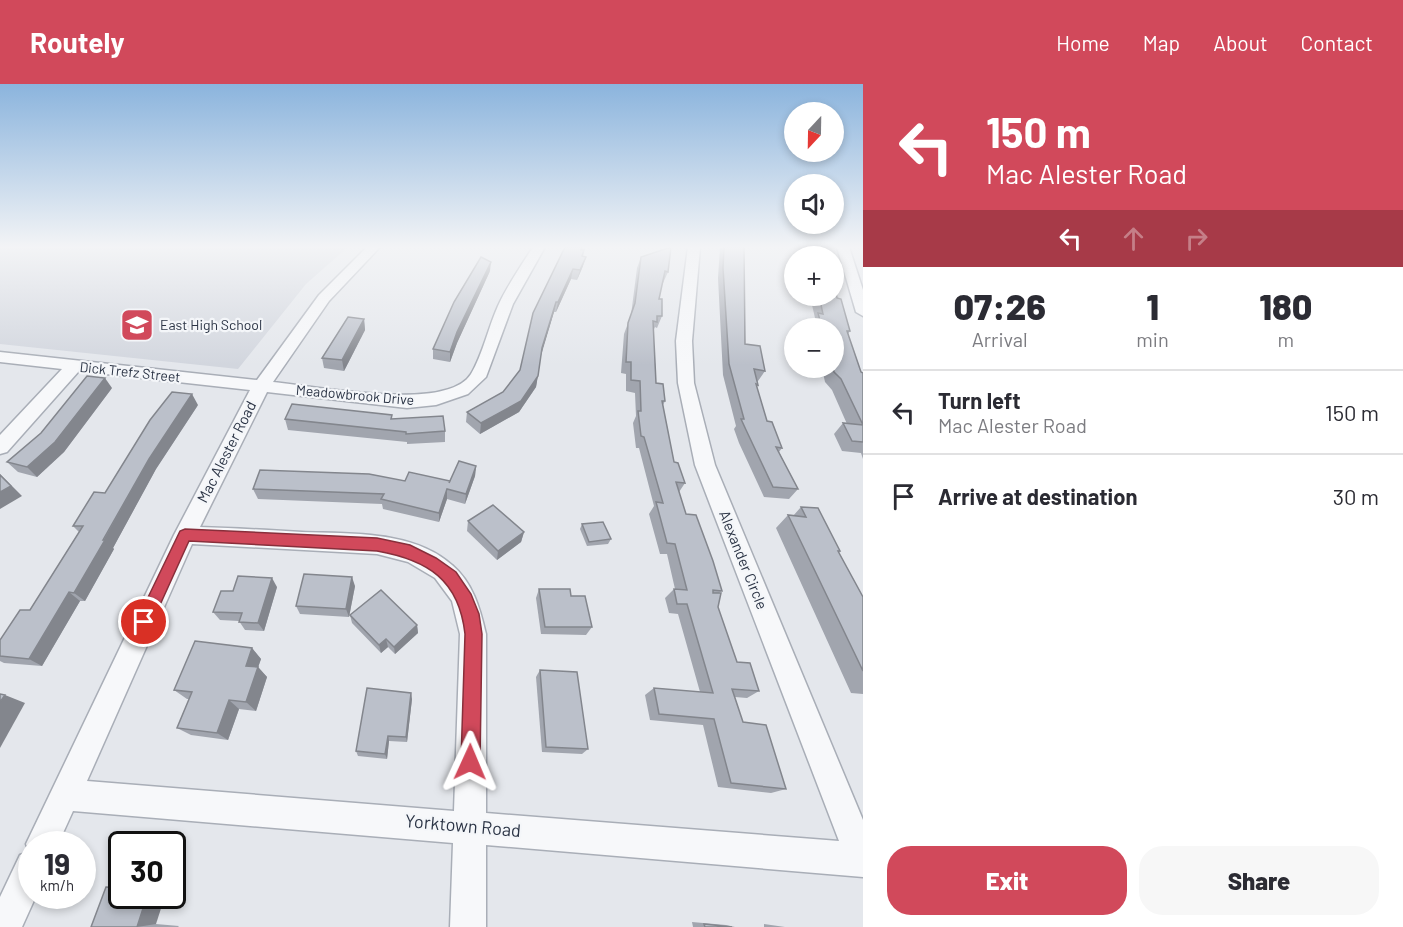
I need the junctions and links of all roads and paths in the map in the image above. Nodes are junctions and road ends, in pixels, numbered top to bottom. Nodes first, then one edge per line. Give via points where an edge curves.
1 (335, 286) edge
2 (516, 286) edge
3 (690, 286) edge
4 (855, 286) edge
5 (863, 312) edge
6 (0, 357) edge
7 (74, 366) junction
8 (261, 386) junction
9 (0, 447) edge
10 (185, 535) junction
11 (64, 795) junction
12 (469, 826) junction
13 (48, 831) edge
14 (863, 860) edge
15 (18, 897) edge
16 (4, 927) edge
17 (468, 927) edge

1 - 8 street, Mac Alester Road
2 - 8 street, Meadowbrook Drive via 481,372 458,394 408,402
3 - 14 street, Alexander Circle via 684,341 686,383 705,465
4 - 5 street
6 - 7 street, Dick Trefz Street
7 - 8 street, Dick Trefz Street
7 - 9 street
8 - 10 street, Mac Alester Road
10 - 11 street, Mac Alester Road
10 - 12 street via 377,544 405,549 451,576 471,614 473,634
11 - 12 street, Yorktown Road
11 - 13 street, Mac Alester Road
12 - 14 street, Yorktown Road
12 - 17 street
15 - 16 street

